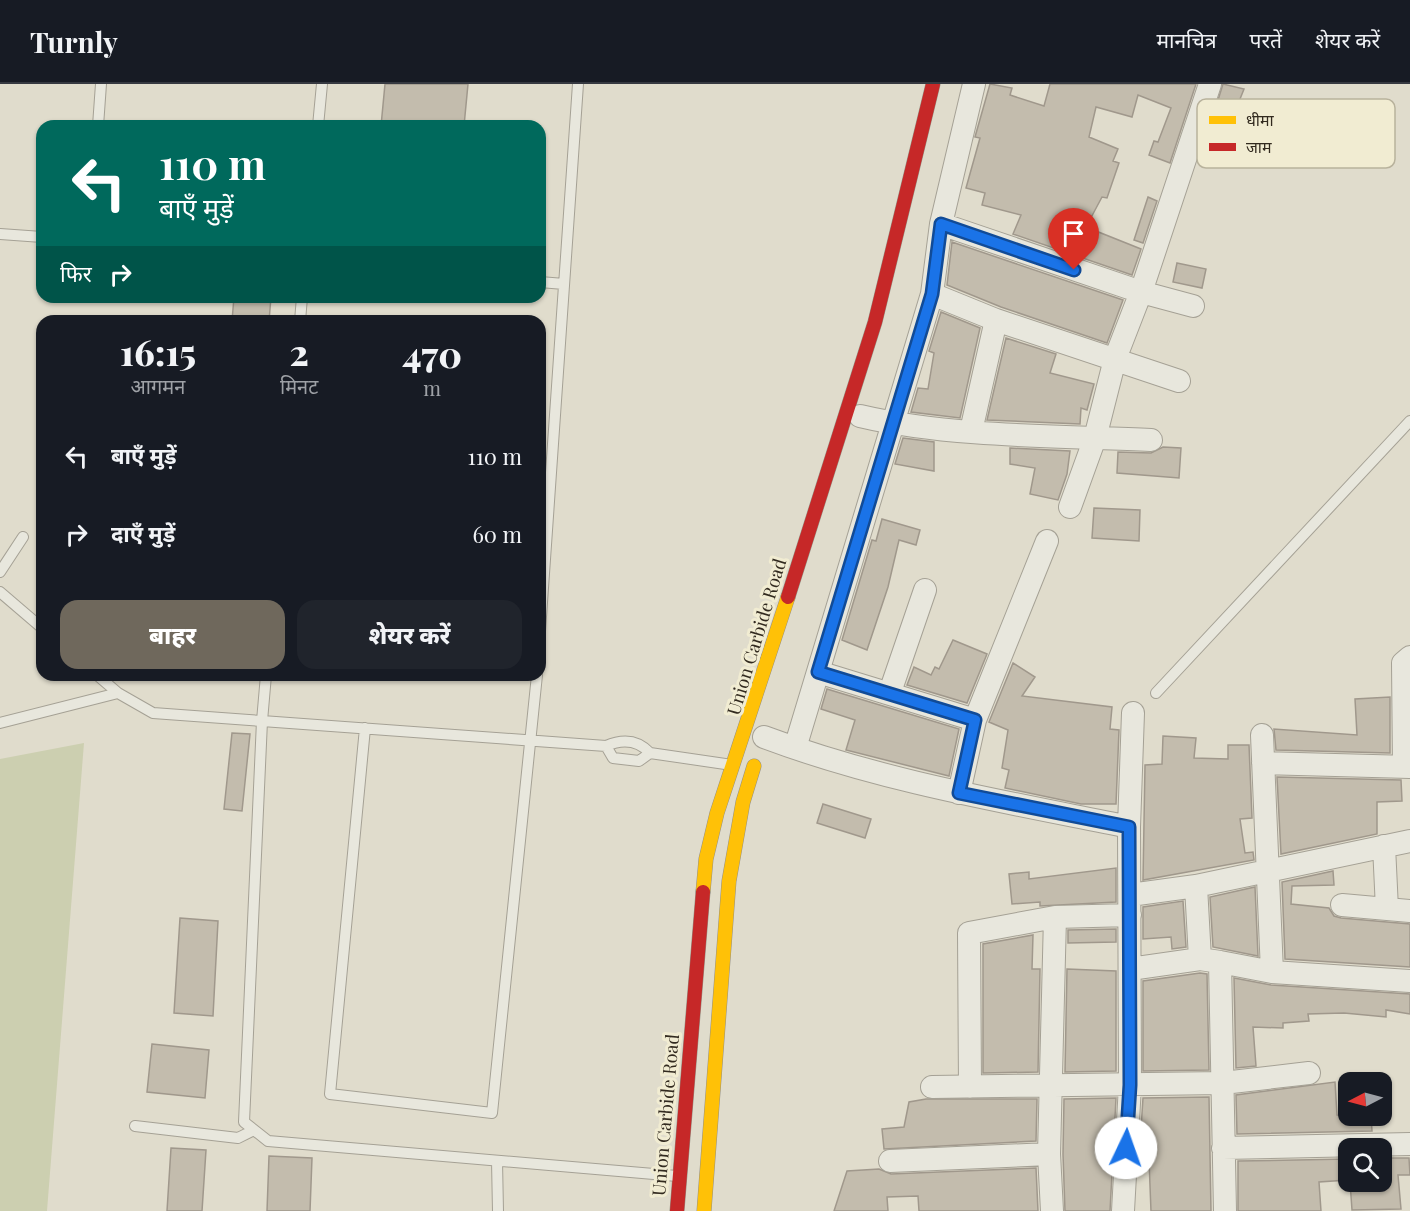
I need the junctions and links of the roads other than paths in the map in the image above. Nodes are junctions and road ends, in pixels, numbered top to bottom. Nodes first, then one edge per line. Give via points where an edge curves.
1 (101, 84) edge
2 (322, 84) edge
3 (578, 84) edge
4 (933, 84) edge
5 (948, 84) edge
6 (974, 84) edge
7 (1210, 84) edge
8 (1205, 99) edge
9 (98, 120) edge
10 (319, 120) edge
11 (1197, 123) edge
12 (941, 224) junction
13 (0, 234) edge
14 (36, 237) edge
15 (546, 282) edge
16 (564, 284) junction
17 (1141, 292) junction
18 (932, 294) junction
19 (1193, 306) dead end
20 (996, 320) junction
21 (1115, 359) junction
22 (1179, 381) dead end
23 (1410, 421) edge
24 (858, 422) joint
25 (894, 424) junction
26 (971, 431) junction
27 (1095, 438) junction
28 (1151, 440) dead end
29 (546, 488) edge
30 (1070, 507) dead end
31 (23, 537) dead end
32 (1047, 541) dead end
33 (0, 572) edge
34 (925, 590) dead end
35 (0, 592) edge
36 (36, 623) edge
37 (1410, 657) edge
38 (818, 672) junction
39 (104, 681) edge
40 (265, 681) edge
41 (537, 681) edge
42 (890, 692) junction
43 (118, 693) junction
44 (1156, 693) dead end
45 (1133, 713) dead end
46 (975, 720) junction
47 (262, 721) junction
48 (0, 723) edge
49 (365, 728) junction
50 (766, 731) joint
51 (1262, 735) dead end
52 (532, 740) junction
53 (606, 746) junction
54 (795, 748) junction
55 (650, 753) junction
56 (1263, 763) junction
57 (735, 765) junction
58 (1407, 767) edge
59 (753, 768) junction
60 (959, 793) junction
61 (1129, 827) junction
62 (1410, 841) edge
63 (1384, 846) junction
64 (1267, 871) junction
65 (1196, 886) junction
66 (1130, 905) junction
67 (1342, 905) dead end
68 (1387, 909) junction
69 (1410, 912) edge
70 (1055, 917) junction
71 (1210, 960) junction
72 (1130, 969) junction
73 (1272, 972) junction
74 (1410, 981) edge
75 (1309, 1072) dead end
76 (1223, 1083) junction
77 (1130, 1085) junction
78 (1051, 1086) junction
79 (932, 1087) dead end
80 (970, 1088) junction
81 (135, 1126) dead end
82 (254, 1130) junction
83 (1410, 1144) edge
84 (1223, 1148) junction
85 (1049, 1154) junction
86 (497, 1161) junction
87 (890, 1161) dead end
88 (692, 1177) junction
89 (498, 1211) edge
90 (677, 1211) edge
91 (704, 1211) edge
92 (1052, 1211) edge
93 (1123, 1211) edge
94 (1225, 1211) edge

1 - 9 lane
2 - 10 lane
3 - 16 lane
4 - 57 street, Union Carbide Road via 875,322
5 - 24 street via 879,355
6 - 12 street
7 - 8 street
11 - 17 street
12 - 17 street
12 - 18 street
13 - 14 lane
15 - 16 lane
16 - 29 lane
17 - 19 street
17 - 21 street
18 - 20 street
18 - 25 street
20 - 21 street
20 - 26 street
21 - 22 street
21 - 27 street
23 - 44 lane
24 - 25 street
25 - 26 street
25 - 38 street
26 - 27 street
27 - 28 street
27 - 30 street
31 - 33 lane
32 - 46 street
34 - 42 street
35 - 36 lane
37 - 58 street via 1403,663
38 - 42 street
38 - 54 street
39 - 43 lane
40 - 47 lane
41 - 52 lane
42 - 46 street
43 - 47 lane via 153,713
43 - 48 lane
45 - 61 street
46 - 60 street
47 - 49 lane
47 - 82 lane via 244,1122
49 - 52 lane
49 - 52 lane via 330,1094 492,1113
50 - 54 street
50 - 59 street, Union Carbide Road
51 - 56 street
52 - 53 lane
53 - 55 lane via 619,740 641,743
53 - 55 lane via 613,758 639,760
54 - 60 street
55 - 57 lane
56 - 58 street
56 - 64 street
57 - 59 lane
57 - 88 street, Union Carbide Road via 705,860
59 - 88 street, Union Carbide Road via 729,881
60 - 61 street
61 - 66 street
62 - 63 street
63 - 64 street
63 - 68 street
64 - 65 street
64 - 73 street
65 - 66 street
65 - 71 street
66 - 70 street
66 - 72 street
67 - 68 street
68 - 69 street
70 - 78 street
70 - 80 street via 969,933
71 - 72 street
71 - 73 street
71 - 76 street
72 - 77 street
73 - 74 street
75 - 76 street
76 - 77 street
76 - 84 street
77 - 78 street
77 - 93 street
78 - 80 street
78 - 85 street
79 - 80 street
81 - 82 lane via 238,1138
82 - 86 lane via 268,1141
83 - 84 street
84 - 94 street
85 - 87 street
85 - 92 street
86 - 88 lane
86 - 89 lane
88 - 90 street, Union Carbide Road
88 - 91 street, Union Carbide Road

